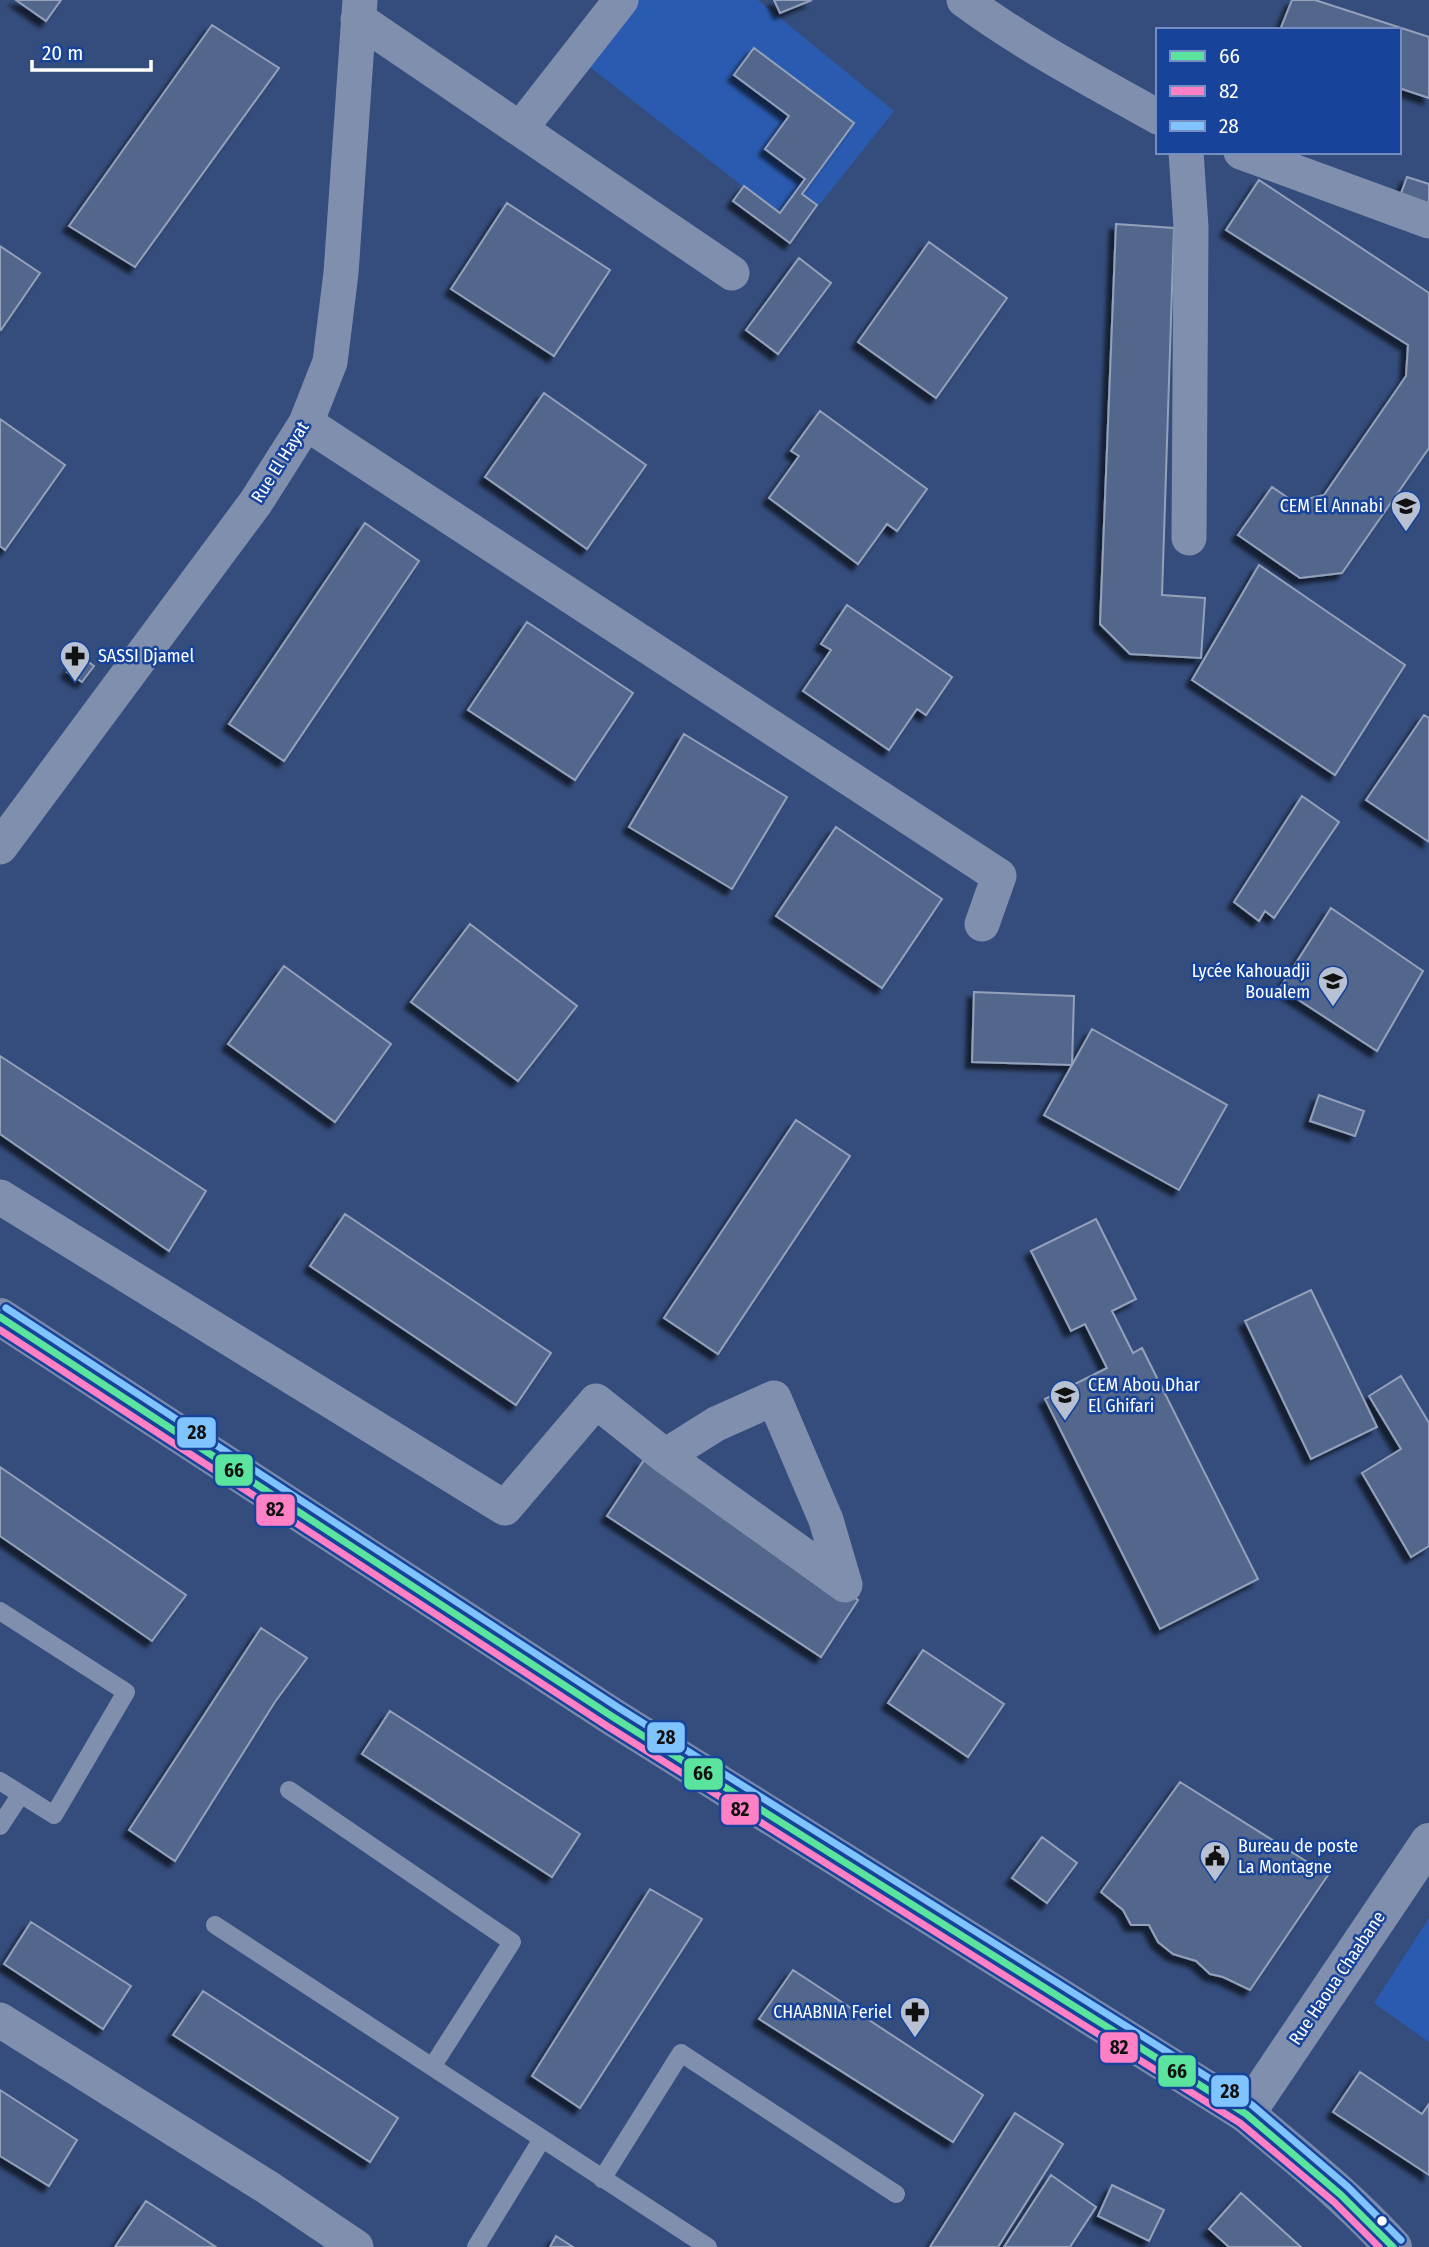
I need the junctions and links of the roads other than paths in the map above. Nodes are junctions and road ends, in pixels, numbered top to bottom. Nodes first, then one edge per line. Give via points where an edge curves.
1 (621, 0) edge
2 (964, 0) edge
3 (359, 10) edge
4 (1156, 116) edge
5 (520, 129) junction
6 (1186, 154) edge
7 (1246, 154) edge
8 (1429, 221) edge
9 (732, 273) dead end
10 (306, 423) junction
11 (1189, 538) dead end
12 (0, 847) edge
13 (982, 924) dead end
14 (0, 1197) edge
15 (0, 1318) edge
16 (665, 1456) junction
17 (0, 1611) edge
18 (0, 1781) edge
19 (289, 1790) dead end
20 (21, 1794) junction
21 (0, 1826) edge
22 (1429, 1842) edge
23 (215, 1925) dead end
24 (0, 2020) edge
25 (432, 2067) junction
26 (1246, 2114) junction
27 (542, 2139) junction
28 (602, 2179) junction
29 (896, 2194) dead end
30 (356, 2247) edge
31 (477, 2247) edge
32 (708, 2247) edge
33 (1393, 2247) edge

1 - 5 street
2 - 4 street via 1046,54
3 - 5 street
3 - 10 street, Rue El Hayat via 341,273 330,362
5 - 9 street
6 - 11 street via 1191,227
7 - 8 street
10 - 12 street, Rue El Hayat via 256,502
10 - 13 street via 999,876
14 - 16 street via 505,1508 596,1401
15 - 26 main road via 625,1724
16 - 16 street via 699,1480 845,1585 827,1520 774,1398 716,1424
17 - 20 lane via 125,1692 54,1815
18 - 20 lane
19 - 25 lane via 512,1942
20 - 21 lane
22 - 26 street, Rue Haoua Chaabane
23 - 25 lane
24 - 30 street
25 - 27 lane
26 - 33 main road via 1324,2179
27 - 28 lane
27 - 31 lane
28 - 29 lane via 681,2053
28 - 32 lane

